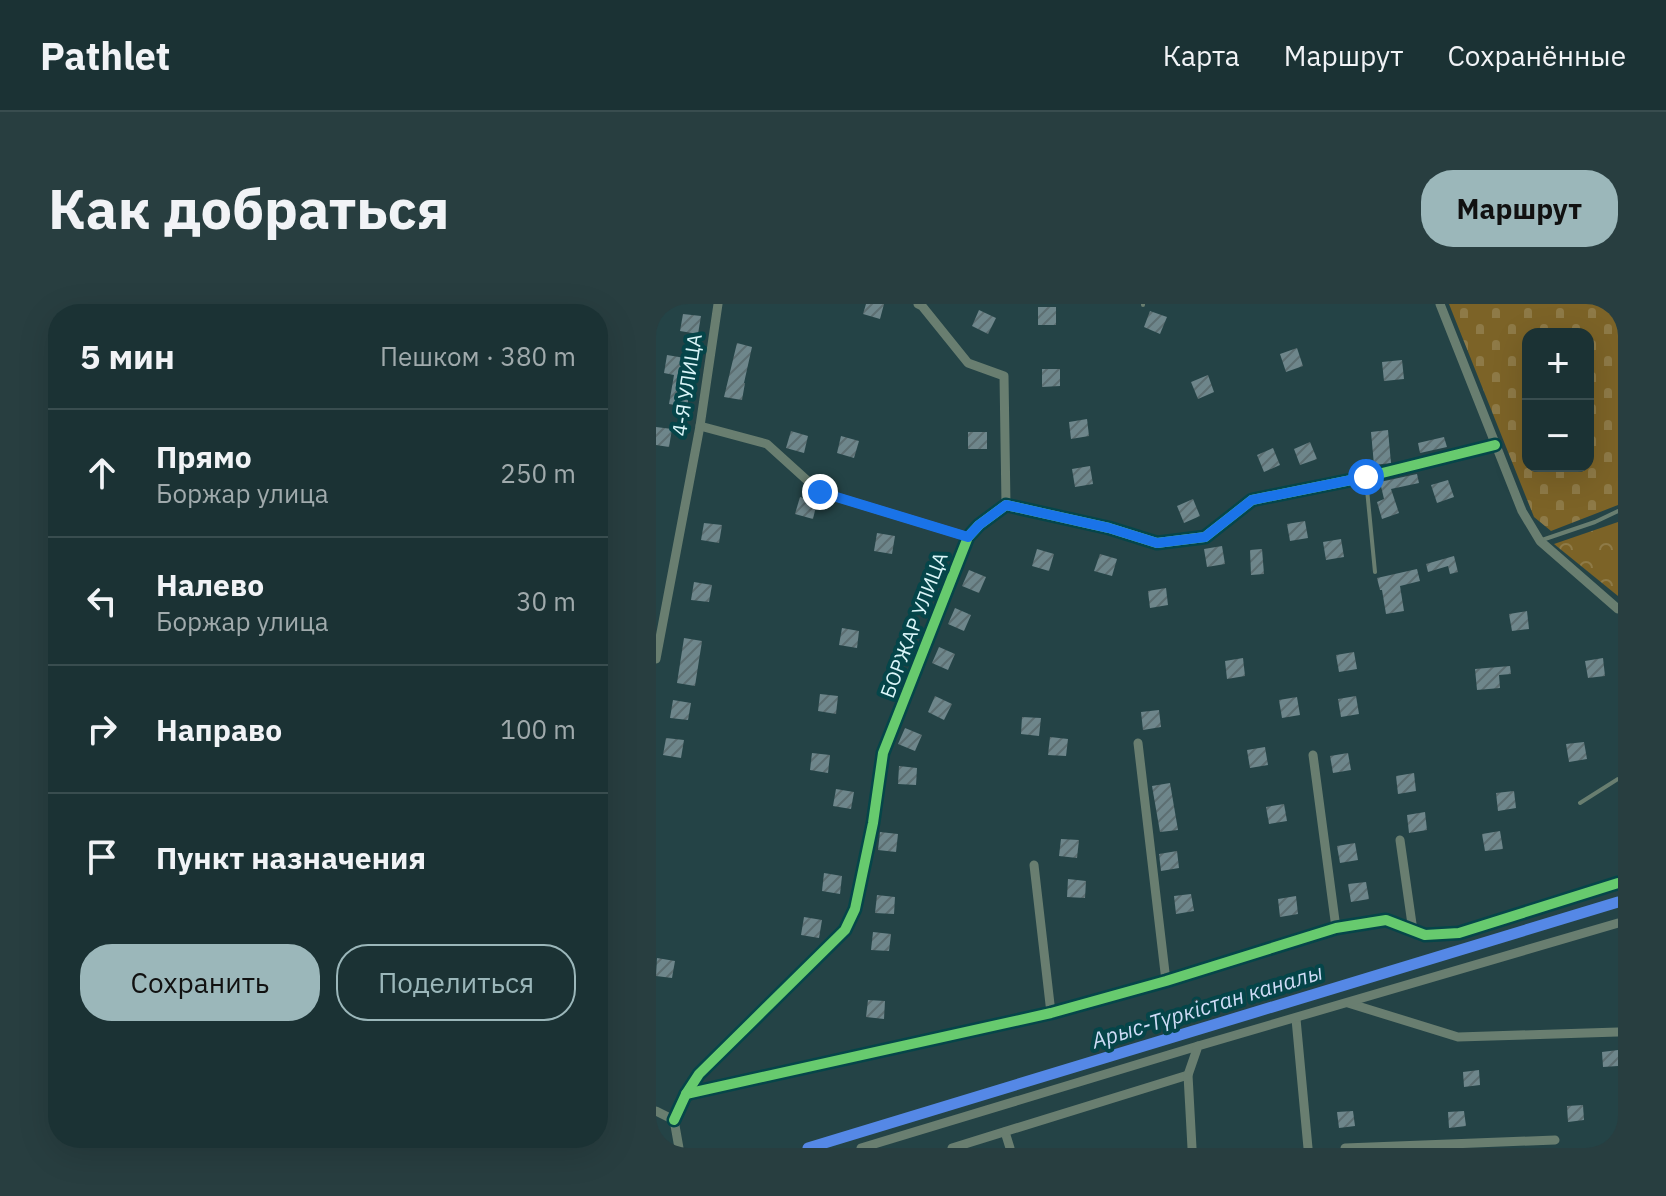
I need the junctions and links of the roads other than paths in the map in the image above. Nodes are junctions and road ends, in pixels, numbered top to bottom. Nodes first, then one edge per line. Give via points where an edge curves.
1 (718, 304) edge
2 (918, 304) edge
3 (1440, 304) edge
4 (700, 426) junction
5 (1495, 445) junction
6 (1366, 477) junction
7 (1006, 505) junction
8 (1618, 511) edge
9 (968, 537) junction
10 (1540, 541) junction
11 (1375, 572) dead end
12 (1618, 609) edge
13 (656, 659) edge
14 (1138, 743) dead end
15 (1313, 755) dead end
16 (1618, 779) edge
17 (1580, 803) dead end
18 (1400, 840) dead end
19 (1034, 865) dead end
20 (1618, 883) edge
21 (1618, 923) edge
22 (1336, 928) junction
23 (1413, 931) junction
24 (1166, 981) junction
25 (1348, 1003) junction
26 (1051, 1013) junction
27 (1296, 1019) junction
28 (1618, 1032) edge
29 (1198, 1046) junction
30 (1188, 1075) junction
31 (686, 1094) junction
32 (656, 1111) edge
33 (674, 1120) junction
34 (1005, 1132) junction
35 (1555, 1140) dead end
36 (679, 1148) edge
37 (861, 1148) edge
38 (952, 1148) edge
39 (1010, 1148) edge
40 (1192, 1148) edge
41 (1308, 1148) edge
42 (1345, 1148) edge

1 - 4 street, 4-Я УЛИЦА
2 - 7 street via 968,363 1004,376
3 - 5 street
4 - 9 street via 767,444 820,492
4 - 13 street, 4-Я УЛИЦА
5 - 6 street
5 - 10 street
6 - 7 street via 1252,500 1205,537 1157,543
6 - 11 lane
7 - 9 street, БОРЖАР УЛИЦА
8 - 10 lane
9 - 31 street, БОРЖАР УЛИЦА via 883,753 855,909 845,930 715,1056
10 - 12 street
14 - 24 street
15 - 22 street
16 - 17 lane
18 - 23 street
19 - 26 street
20 - 23 street via 1459,933
21 - 25 street
22 - 23 street via 1386,920
22 - 24 street
24 - 26 street
25 - 27 street
25 - 28 street via 1458,1037
26 - 31 street
27 - 29 street
27 - 41 street
29 - 30 street
29 - 37 street
30 - 34 street
30 - 40 street
31 - 33 street, БОРЖАР УЛИЦА
32 - 33 street
33 - 36 street
34 - 38 street
34 - 39 street
35 - 42 street

